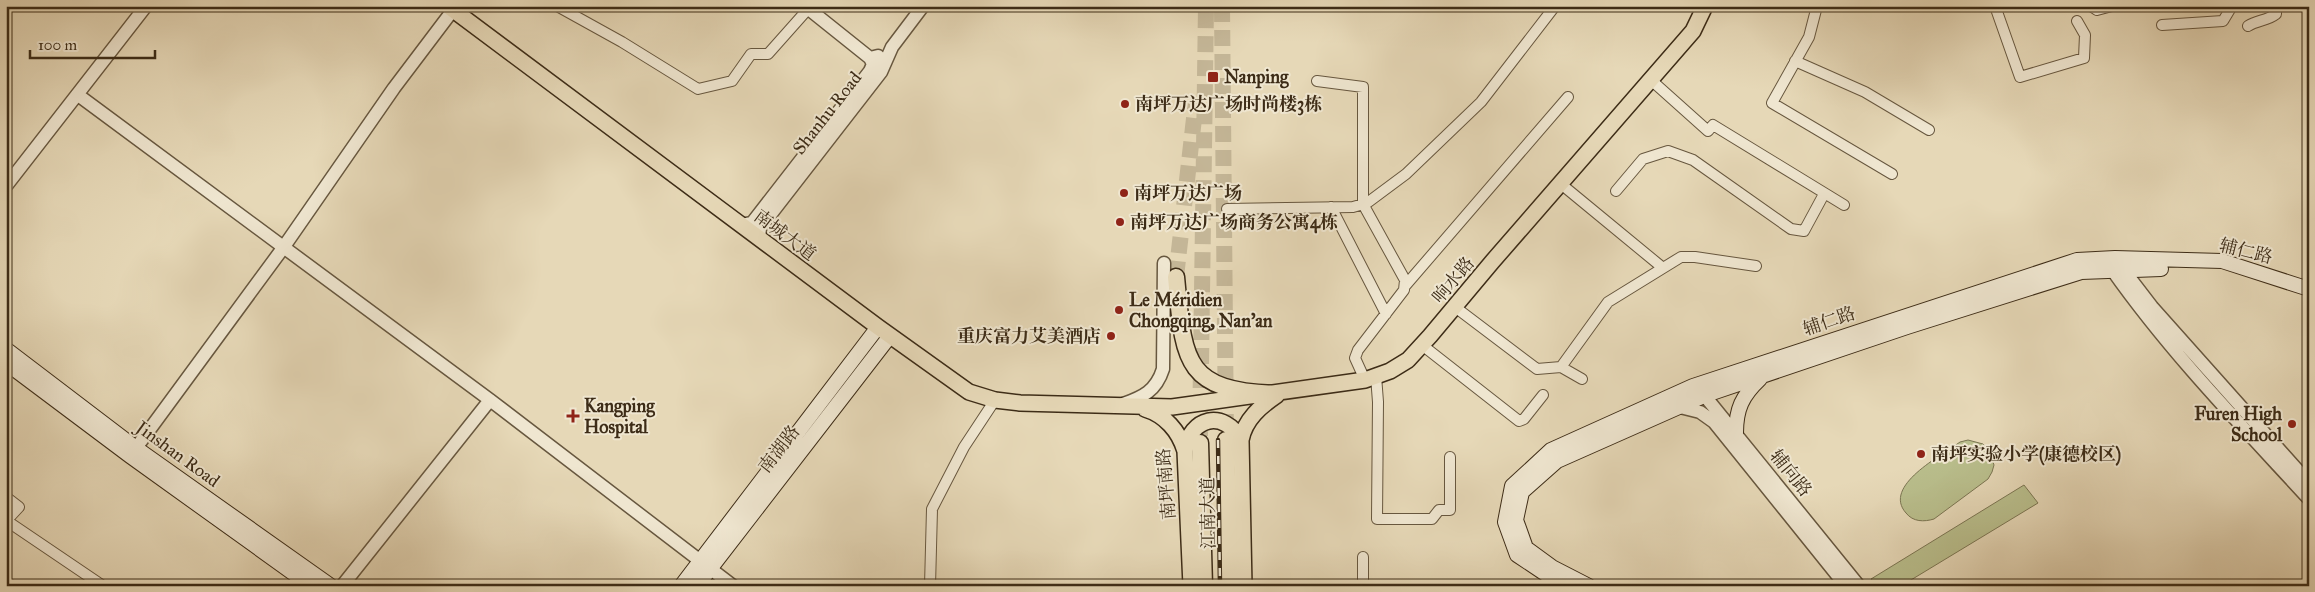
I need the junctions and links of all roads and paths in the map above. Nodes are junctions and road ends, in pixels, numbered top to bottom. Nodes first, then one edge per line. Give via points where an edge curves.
1 (146, 6) edge
2 (557, 6) edge
3 (923, 6) edge
4 (1555, 6) edge
5 (1705, 6) edge
6 (1715, 6) edge
7 (1817, 6) edge
8 (1995, 6) edge
9 (2091, 6) edge
10 (2112, 6) edge
11 (2232, 6) edge
12 (2276, 6) edge
13 (451, 8) edge
14 (806, 8) edge
15 (2077, 21) dead end
16 (2162, 25) dead end
17 (2248, 26) dead end
18 (1693, 31) junction
19 (892, 47) junction
20 (870, 58) junction
21 (1795, 61) junction
22 (1651, 80) junction
23 (1317, 81) dead end
24 (78, 95) junction
25 (1568, 96) dead end
26 (1930, 130) dead end
27 (1892, 174) dead end
28 (1560, 184) junction
29 (6, 186) edge
30 (1616, 191) dead end
31 (1824, 194) junction
32 (1363, 204) junction
33 (1844, 205) dead end
34 (1331, 207) junction
35 (1227, 208) dead end
36 (741, 226) junction
37 (759, 239) junction
38 (283, 248) junction
39 (1164, 262) dead end
40 (1756, 266) dead end
41 (2117, 266) junction
42 (1663, 268) junction
43 (1176, 277) tunnel mouth
44 (1405, 286) junction
45 (2309, 288) edge
46 (2309, 298) edge
47 (1455, 307) junction
48 (1386, 314) junction
49 (878, 327) junction
50 (890, 336) junction
51 (1422, 346) junction
52 (6, 349) edge
53 (6, 363) edge
54 (1561, 366) junction
55 (1762, 377) junction
56 (1371, 378) junction
57 (1582, 378) dead end
58 (1693, 386) junction
59 (1278, 394) junction
60 (1544, 395) dead end
61 (1706, 395) junction
62 (490, 400) junction
63 (995, 400) junction
64 (1118, 406) junction
65 (1133, 406) junction
66 (1680, 407) junction
67 (1736, 433) junction
68 (1234, 440) junction
69 (1200, 443) tunnel mouth
70 (136, 448) junction
71 (1185, 451) junction
72 (1450, 458) dead end
73 (2309, 483) edge
74 (6, 497) edge
75 (2309, 499) edge
76 (7, 521) edge
77 (1363, 557) dead end
78 (705, 565) junction
79 (6, 582) edge
80 (12, 586) edge
81 (103, 586) edge
82 (310, 586) edge
83 (331, 586) edge
84 (342, 586) edge
85 (681, 586) edge
86 (698, 586) edge
87 (733, 586) edge
88 (930, 586) edge
89 (1191, 586) edge
90 (1204, 586) edge
91 (1230, 586) edge
92 (1244, 586) edge
93 (1363, 586) edge
94 (1568, 586) edge
95 (1589, 586) edge
96 (1846, 586) edge
97 (1859, 586) edge

1 - 24 street
2 - 14 street via 698,89 732,82 750,54 768,54
3 - 19 street, Shanhu Road
4 - 32 street via 1481,102 1406,174
5 - 18 main road, 响水路
6 - 18 main road
7 - 21 street via 1809,36
8 - 15 street via 2020,77 2084,58 2085,35
9 - 10 street via 2097,10
11 - 16 street via 2223,21
12 - 17 street via 2276,14 2268,20
13 - 36 main road, 南城大道
13 - 38 street
14 - 20 street
18 - 22 main road, 响水路
19 - 20 street via 882,56
19 - 37 street, Shanhu Road via 881,72 760,228
20 - 36 street via 870,71 752,223
21 - 26 street via 1865,92
21 - 27 street via 1772,102
22 - 28 main road, 响水路
22 - 31 street via 1708,131 1713,125
23 - 32 street via 1363,87
24 - 29 street
24 - 38 street
25 - 44 street
28 - 42 street
28 - 47 main road, 响水路
30 - 31 street via 1643,159 1668,151 1694,160 1790,229 1804,231
31 - 33 street
32 - 34 street
32 - 44 street via 1405,280
34 - 35 street
34 - 48 street
36 - 37 main road, 南城大道
37 - 49 main road, 南城大道
38 - 62 street
38 - 70 street
39 - 64 street via 1164,350 1159,380 1146,396
40 - 42 street via 1681,257
41 - 45 main road, 辅仁路 via 2222,262
41 - 46 main road, 辅仁路 via 2221,271
41 - 55 main road, 辅仁路 via 2081,272
41 - 58 main road, 辅仁路 via 2078,260
41 - 73 street
41 - 75 street via 2143,312 2222,405
42 - 54 street via 1608,302
43 - 59 highway via 1181,334 1187,354 1197,370 1210,381 1233,390
44 - 48 street
47 - 51 main road, 响水路
47 - 54 street via 1537,369
48 - 56 street via 1355,358
49 - 50 main road, 南城大道
49 - 78 main road
50 - 63 main road, 南城大道 via 969,392
50 - 78 main road, 南湖路
51 - 56 main road, 响水路 via 1408,360
51 - 60 street via 1518,421 1524,419
52 - 70 main road, Jinshan Road
53 - 82 main road, Jinshan Road
54 - 57 street
55 - 61 main road, 辅仁路
55 - 67 main road via 1741,399
56 - 59 main road, 响水路
56 - 72 street via 1378,402 1377,519 1432,519 1439,510 1450,510
58 - 61 street, 辅向路
58 - 94 main road, 辅仁路 via 1551,450 1512,486 1505,522 1517,555
59 - 65 main road, 响水路 via 1172,407
59 - 68 main road via 1251,417
61 - 66 main road, 辅仁路
61 - 67 street, 辅向路
62 - 78 street
62 - 84 street
63 - 64 main road, 南城大道
63 - 88 street via 964,447 932,509
64 - 65 main road, 南城大道
65 - 71 main road, 南坪南路 via 1150,411 1172,425
66 - 95 main road, 辅仁路 via 1557,461 1522,492 1516,520 1526,548 1552,568
66 - 96 street, 辅向路 via 1700,412 1714,422
67 - 97 street, 辅向路
68 - 71 main road via 1236,431 1212,420 1192,430
68 - 91 highway, 江南大道
68 - 92 main road
69 - 90 highway, 江南大道
70 - 83 main road, Jinshan Road
71 - 89 main road, 南坪南路
74 - 76 street via 19,507
76 - 81 street
77 - 93 street
78 - 85 main road
78 - 86 main road, 南湖路
78 - 87 street
79 - 80 street

